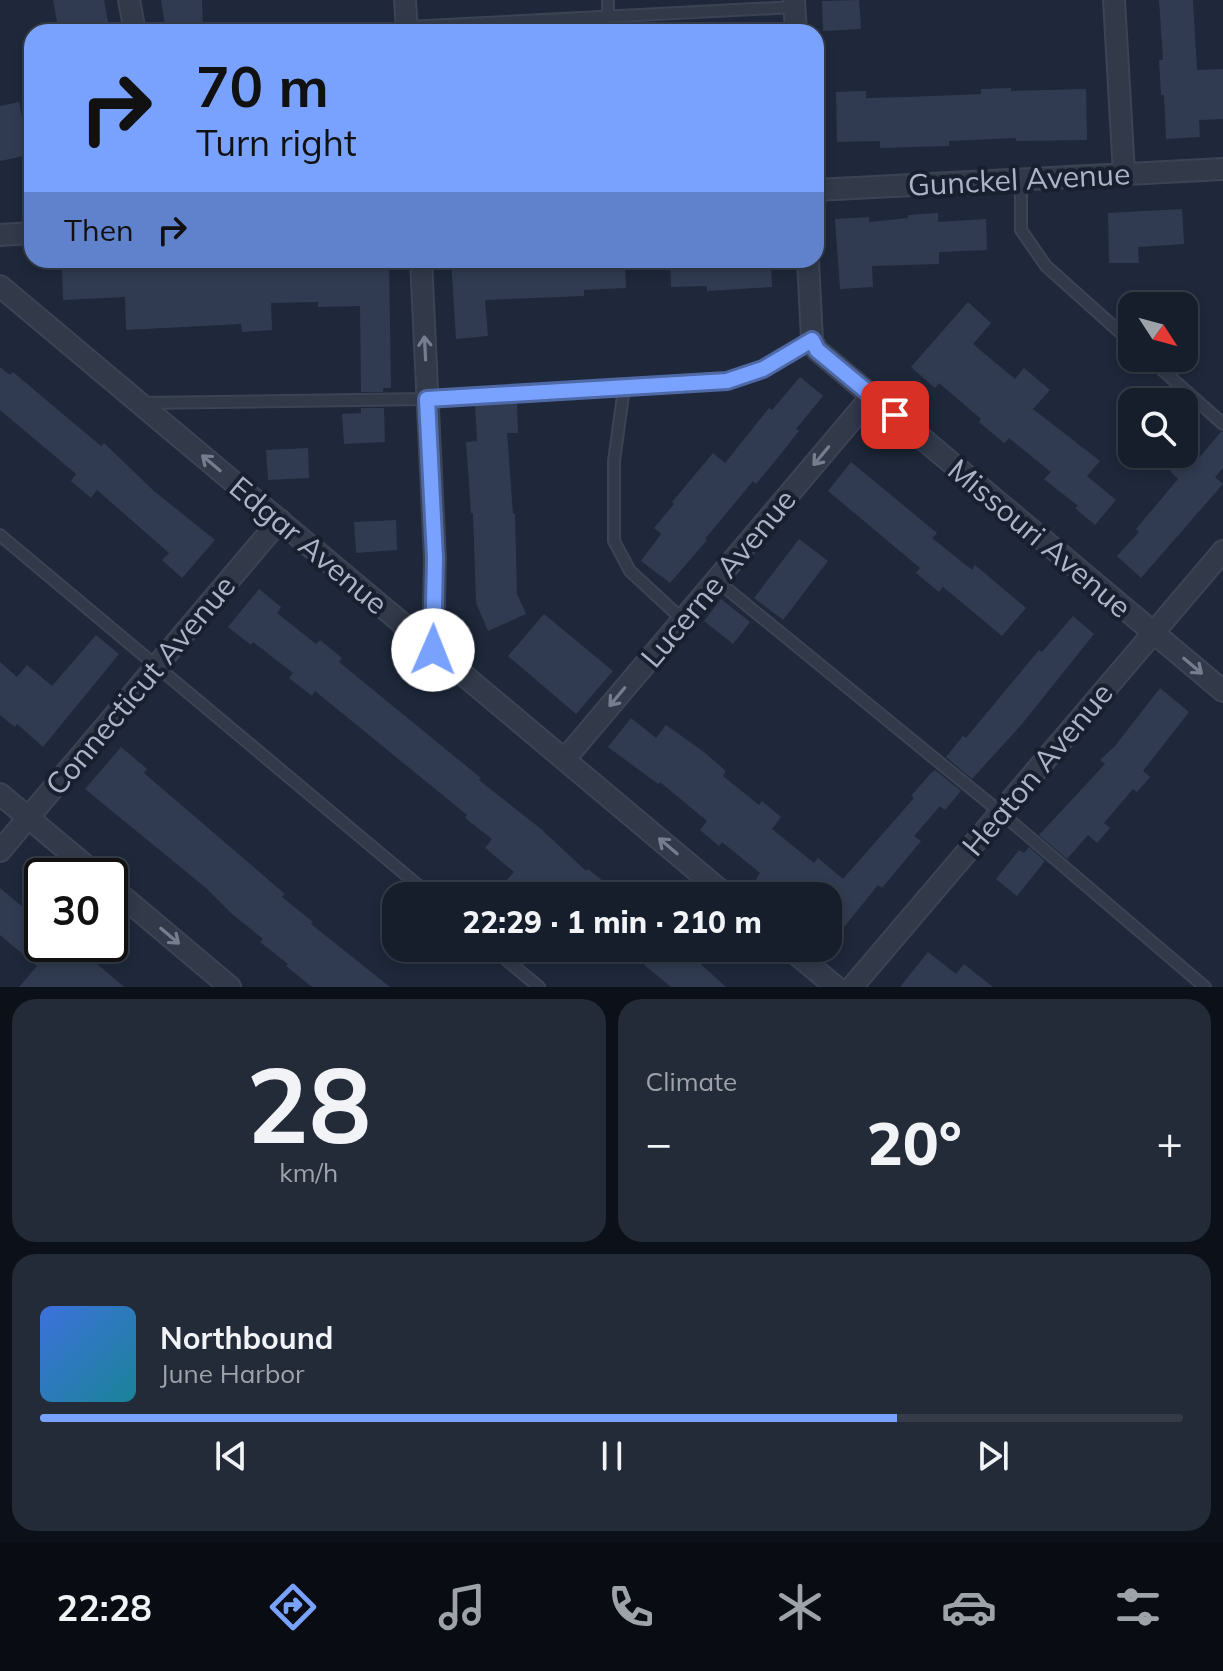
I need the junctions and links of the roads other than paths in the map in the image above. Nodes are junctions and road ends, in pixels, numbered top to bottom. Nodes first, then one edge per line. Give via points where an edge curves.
1 (129, 0) edge
2 (405, 0) edge
3 (608, 0) edge
4 (1114, 0) edge
5 (794, 3) edge
6 (608, 16) junction
7 (134, 24) edge
8 (407, 24) edge
9 (484, 24) edge
10 (795, 24) edge
11 (1223, 169) edge
12 (1124, 173) junction
13 (1021, 179) junction
14 (824, 190) edge
15 (24, 234) edge
16 (0, 235) edge
17 (421, 268) edge
18 (808, 268) edge
19 (0, 286) edge
20 (1118, 330) edge
21 (812, 340) junction
22 (1165, 372) edge
23 (624, 388) junction
24 (872, 396) junction
25 (427, 399) junction
26 (139, 403) junction
27 (1223, 424) edge
28 (280, 520) junction
29 (0, 535) edge
30 (1223, 551) edge
31 (716, 580) junction
32 (683, 620) junction
33 (1153, 632) junction
34 (433, 650) junction
35 (157, 666) junction
36 (1223, 691) edge
37 (565, 759) junction
38 (0, 794) edge
39 (1000, 812) junction
40 (28, 817) junction
41 (0, 851) edge
42 (77, 858) edge
43 (414, 882) edge
44 (710, 882) edge
45 (128, 901) edge
46 (509, 962) edge
47 (806, 962) edge
48 (230, 987) edge
49 (539, 987) edge
50 (836, 987) edge
51 (852, 987) edge
52 (1205, 987) edge

1 - 7 street
2 - 8 street
3 - 6 lane
4 - 12 street
5 - 6 lane
5 - 10 street
6 - 9 lane
11 - 12 street, Gunckel Avenue
12 - 13 street, Gunckel Avenue
13 - 14 street, Gunckel Avenue
13 - 20 lane via 1021,230 1046,266
15 - 16 street
25 -> 17 street
18 - 21 street
19 - 26 street, Edgar Avenue
21 - 23 lane via 763,369 727,381
21 - 24 street, Missouri Avenue
22 - 27 lane
23 - 25 lane
23 - 32 lane via 614,461 614,541 630,571
24 -> 31 street, Lucerne Avenue
24 - 33 street, Missouri Avenue
25 - 26 lane
25 - 34 street via 435,558
28 -> 26 street, Edgar Avenue
28 - 34 street, Edgar Avenue
28 - 35 street, Connecticut Avenue
29 - 35 lane
30 - 33 street, Heaton Avenue
31 - 32 street, Lucerne Avenue
31 - 39 lane
32 -> 37 street, Lucerne Avenue
33 -> 36 street, Missouri Avenue
33 - 39 street, Heaton Avenue
34 - 37 street, Edgar Avenue
35 - 40 street, Connecticut Avenue
35 - 43 lane
44 -> 37 street, Edgar Avenue
38 - 40 street
39 - 51 street, Heaton Avenue
39 - 52 lane
40 - 41 street, Connecticut Avenue
40 - 42 street
45 -> 48 street
46 - 49 lane
47 - 50 street

